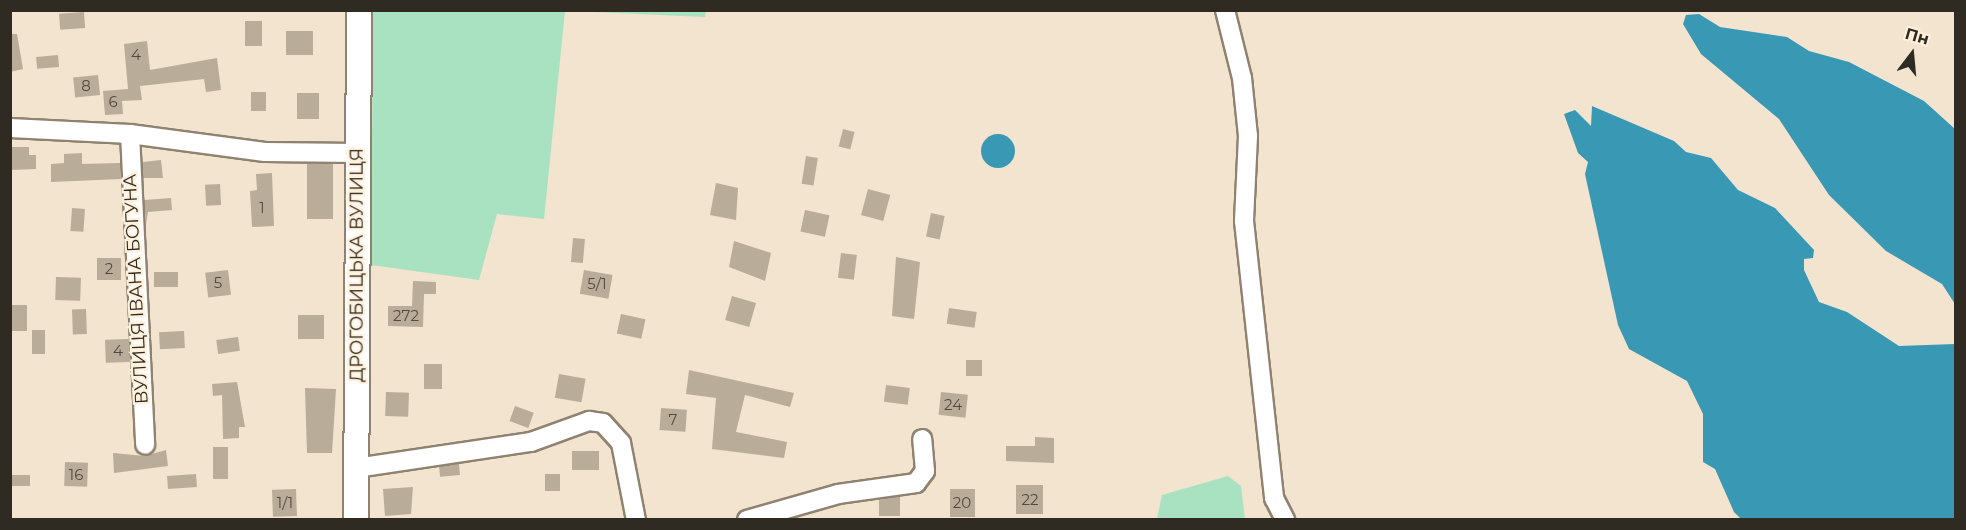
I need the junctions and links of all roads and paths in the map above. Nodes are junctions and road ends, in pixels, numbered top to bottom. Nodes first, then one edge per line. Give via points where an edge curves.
1 (359, 10) edge
2 (1225, 10) edge
3 (10, 128) edge
4 (130, 134) junction
5 (358, 153) junction
6 (922, 439) dead end
7 (145, 445) dead end
8 (356, 468) junction
9 (356, 519) edge
10 (636, 519) edge
11 (747, 519) edge
12 (1285, 519) edge

1 - 5 street, ДРОГОБИЦЬКА ВУЛИЦЯ
2 - 12 street via 1242,78 1248,136 1244,221 1274,498
3 - 4 street
4 - 5 street via 265,152
4 - 7 street, ВУЛИЦЯ ІВАНА БОГУНА
5 - 8 street, ДРОГОБИЦЬКА ВУЛИЦЯ
6 - 11 street via 925,471 916,483 838,494
8 - 9 street, ДРОГОБИЦЬКА ВУЛИЦЯ
8 - 10 street via 531,442 590,422 603,423 621,443

